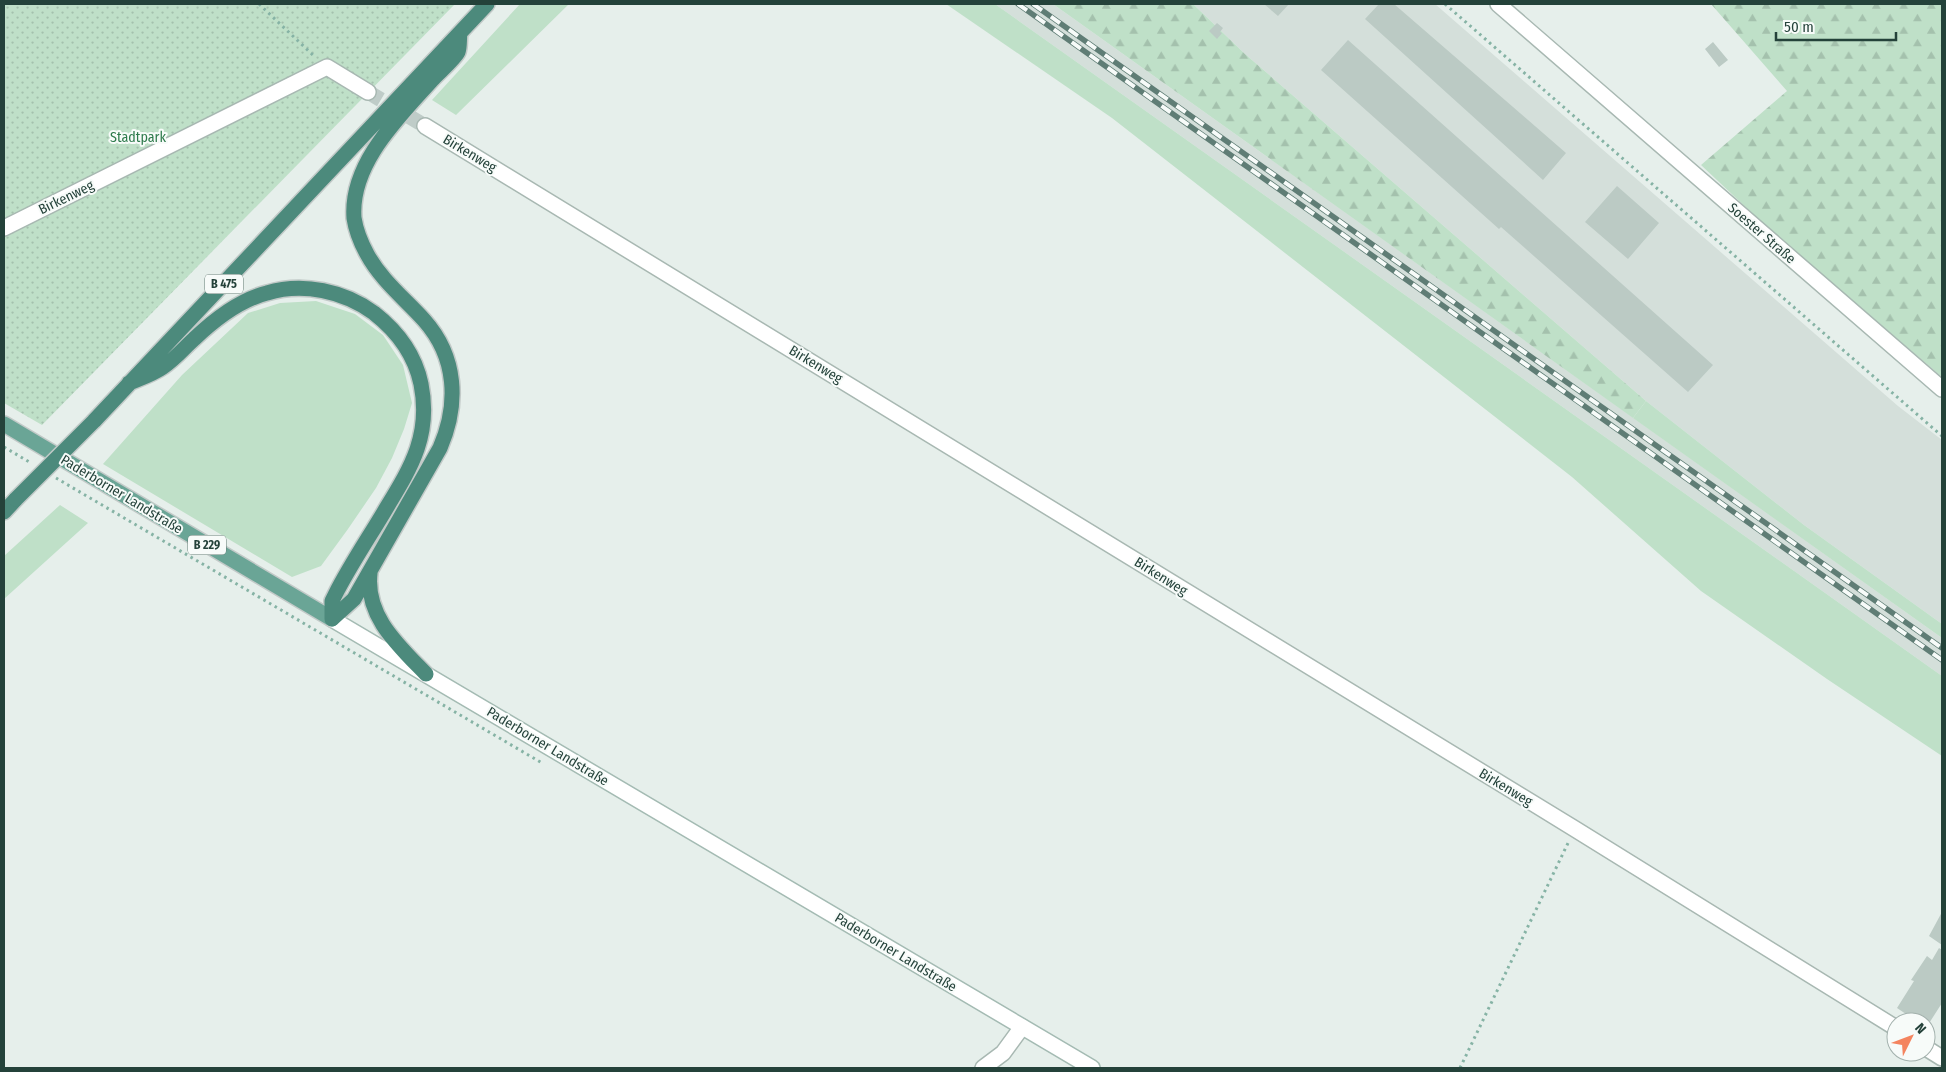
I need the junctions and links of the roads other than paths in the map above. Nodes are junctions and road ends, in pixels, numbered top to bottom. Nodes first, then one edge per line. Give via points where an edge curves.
1 (487, 4) edge
2 (1498, 4) edge
3 (460, 33) junction
4 (368, 92) tunnel mouth
5 (425, 126) tunnel mouth
6 (4, 228) edge
7 (130, 383) junction
8 (1942, 389) edge
9 (4, 424) edge
10 (4, 512) edge
11 (371, 568) junction
12 (332, 619) junction
13 (426, 674) junction
14 (1886, 1022) edge
15 (1022, 1027) junction
16 (983, 1068) edge
17 (1092, 1068) edge

1 - 3 highway, B 475
2 - 8 street, Soester Straße
3 - 7 highway, B 475
3 - 11 highway via 458,52 380,142 356,187 354,220 362,244 377,270 434,332 448,359 453,381 452,410 446,435
4 - 6 street, Birkenweg via 327,67
5 - 14 street, Birkenweg
7 - 10 highway, B 475, bridge
7 - 12 highway via 164,366 227,311 254,297 280,290 308,288 348,298 381,319 399,337 419,374 424,400 421,441 410,470 335,595
9 - 12 main road, Paderborner Landstraße / B 229
11 - 12 highway via 354,598
11 - 13 highway via 368,587 378,616
12 - 13 street, Paderborner Landstraße
13 - 15 street, Paderborner Landstraße
15 - 16 street via 1003,1053
15 - 17 street, Paderborner Landstraße

